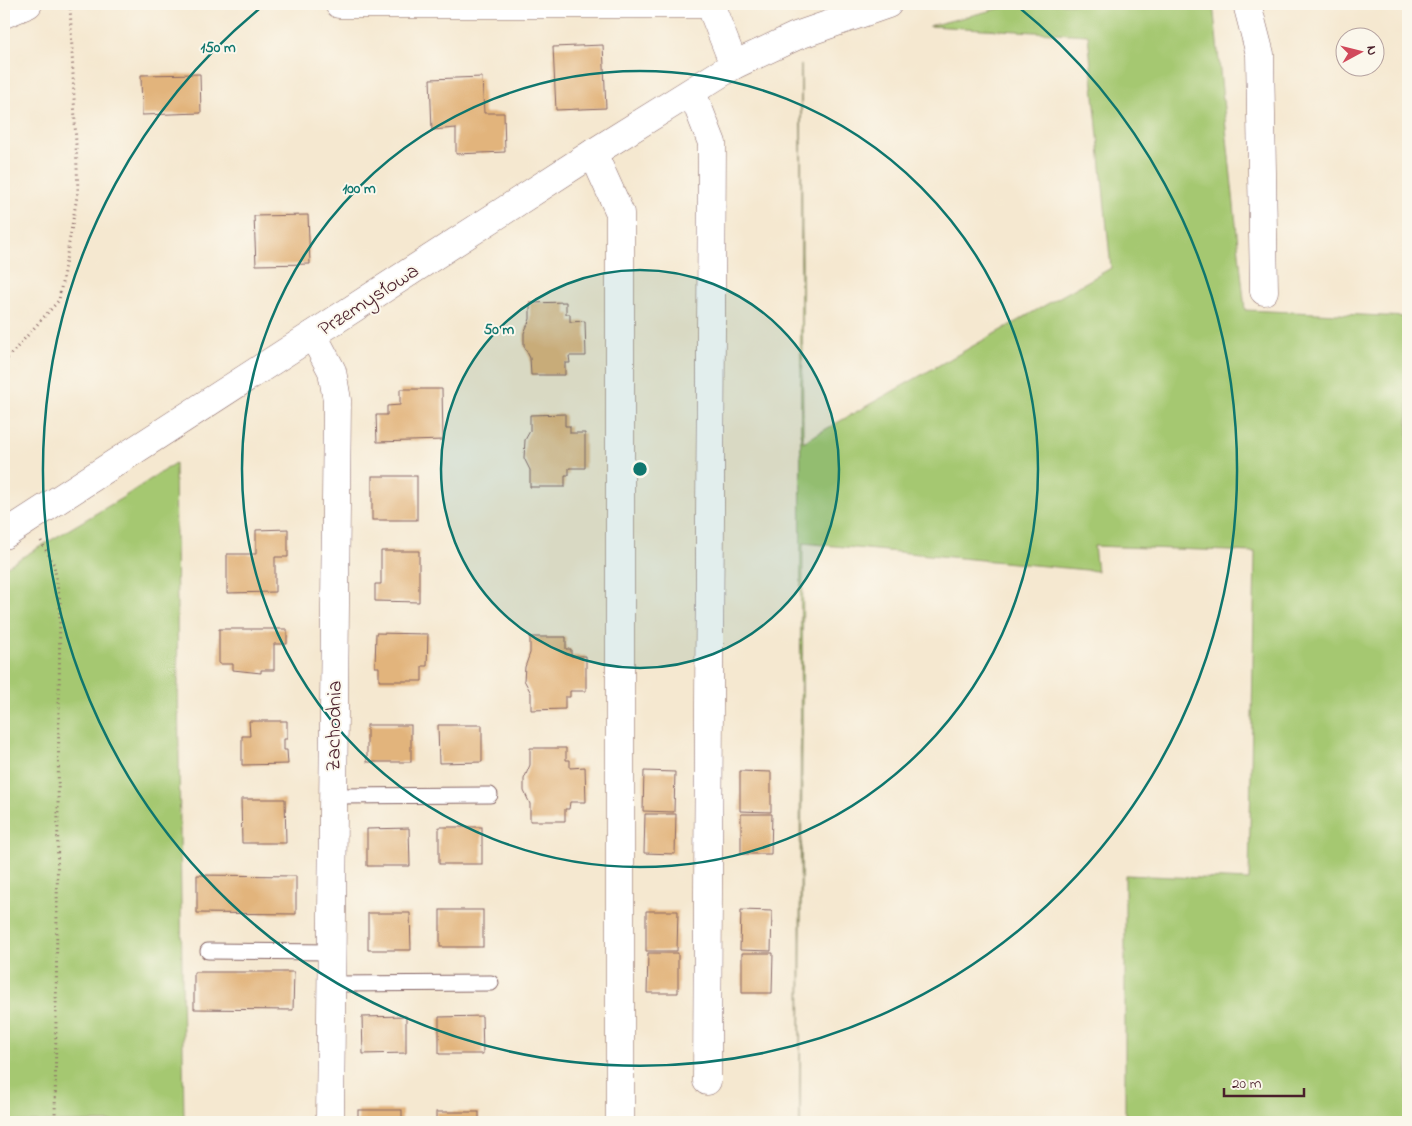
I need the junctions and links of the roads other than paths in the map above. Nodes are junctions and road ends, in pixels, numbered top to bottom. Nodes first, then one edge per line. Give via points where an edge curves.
1 (28, 4) edge
2 (339, 4) edge
3 (710, 4) edge
4 (888, 4) edge
5 (1247, 4) edge
6 (4, 14) edge
7 (734, 65) junction
8 (692, 92) junction
9 (593, 153) junction
10 (1264, 291) dead end
11 (313, 335) junction
12 (4, 535) edge
13 (490, 795) dead end
14 (333, 796) junction
15 (208, 952) dead end
16 (331, 952) junction
17 (332, 984) junction
18 (490, 984) dead end
19 (707, 1081) dead end
20 (330, 1122) edge
21 (620, 1122) edge

1 - 6 street
2 - 3 street
3 - 7 street
4 - 7 street, Przemysłowa via 796,36
5 - 10 street via 1260,54
7 - 8 street, Przemysłowa
8 - 9 street, Przemysłowa
8 - 19 street via 712,143
9 - 11 street, Przemysłowa
9 - 21 street via 620,212
11 - 12 street, Przemysłowa
11 - 14 street, Zachodnia via 332,371 337,400
13 - 14 lane
14 - 16 street, Zachodnia
15 - 16 lane
16 - 17 street, Zachodnia
17 - 18 lane
17 - 20 street, Zachodnia

